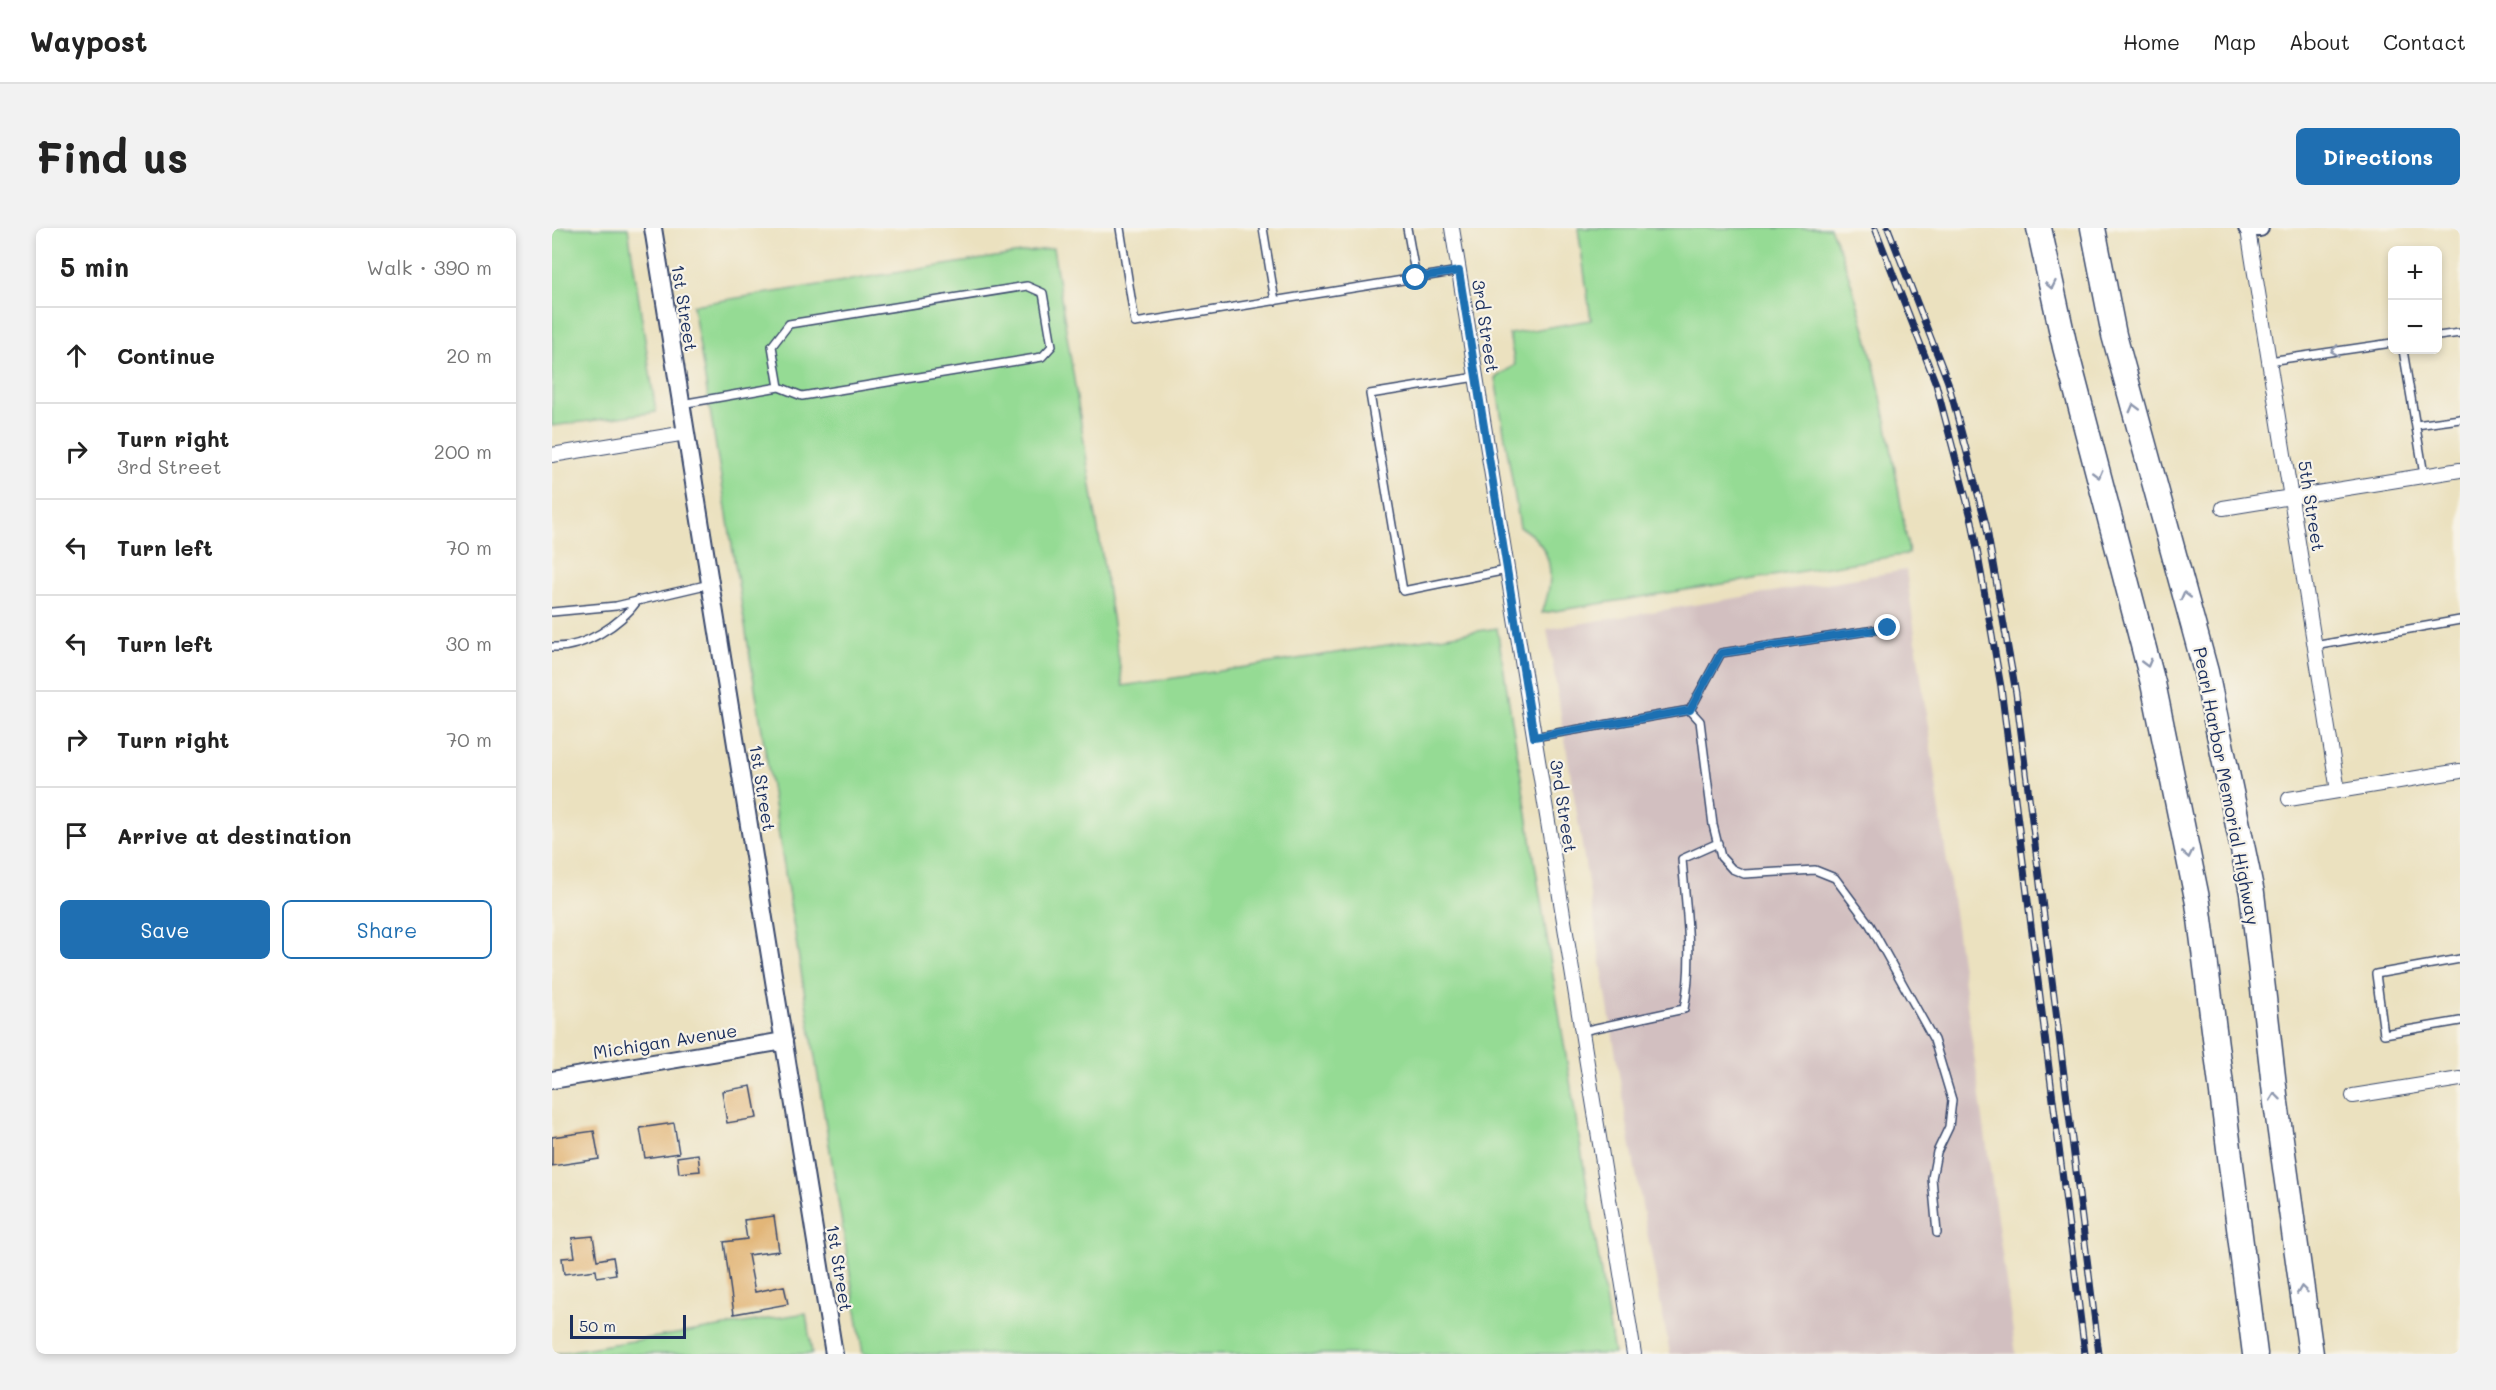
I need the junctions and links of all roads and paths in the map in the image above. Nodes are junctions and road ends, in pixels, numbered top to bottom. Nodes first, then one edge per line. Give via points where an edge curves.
1 (653, 228) edge
2 (1120, 228) edge
3 (1263, 228) edge
4 (1407, 228) edge
5 (1452, 228) edge
6 (2038, 228) edge
7 (2093, 228) edge
8 (2252, 229) edge
9 (1459, 271) junction
10 (1416, 278) junction
11 (1275, 301) junction
12 (2460, 333) edge
13 (2442, 335) edge
14 (2388, 344) edge
15 (2404, 354) edge
16 (2269, 361) junction
17 (1476, 376) junction
18 (779, 387) junction
19 (681, 404) junction
20 (2460, 418) edge
21 (2416, 425) junction
22 (686, 433) junction
23 (552, 455) edge
24 (2460, 470) edge
25 (2424, 475) junction
26 (2290, 497) junction
27 (2223, 508) dead end
28 (1507, 570) junction
29 (710, 584) junction
30 (638, 600) junction
31 (552, 612) edge
32 (2460, 620) edge
33 (1888, 628) dead end
34 (2314, 646) junction
35 (552, 647) edge
36 (1690, 710) junction
37 (1534, 737) junction
38 (2460, 771) edge
39 (2338, 791) junction
40 (2289, 799) dead end
41 (1718, 843) junction
42 (2460, 958) edge
43 (2460, 1021) edge
44 (1582, 1031) junction
45 (784, 1041) junction
46 (2460, 1079) edge
47 (552, 1080) edge
48 (2353, 1096) dead end
49 (1937, 1233) dead end
50 (2311, 1351) edge
51 (834, 1354) edge
52 (1634, 1354) edge
53 (2255, 1354) edge

1 - 19 street, 1st Street
2 - 11 lane via 1135,323
3 - 11 lane
4 - 10 lane
5 - 9 street, 3rd Street
6 -> 53 highway via 2153,684 2198,903
50 -> 7 highway, Pearl Harbor Memorial Highway via 2276,1103 2252,893 2206,672 2114,335
8 - 16 street, 5th Street
9 - 10 lane
9 - 17 street, 3rd Street
10 - 11 lane
12 - 13 lane
14 -> 16 lane
15 - 21 lane
16 - 26 street, 5th Street
17 - 28 street, 3rd Street
17 - 28 lane via 1370,394 1403,591
18 - 18 lane via 802,396 1042,357 1052,346 1043,293 1027,286 789,324 772,346
18 - 19 lane
19 - 22 street, 1st Street
20 - 21 lane
21 - 25 lane
22 - 23 street
22 - 29 street, 1st Street
24 - 25 street
25 - 26 street
26 - 27 street
26 - 34 street, 5th Street
28 - 37 street, 3rd Street
29 - 30 lane
29 - 45 street, 1st Street
30 - 31 lane
30 - 35 lane via 612,629
32 - 34 lane
33 - 36 lane via 1721,653
34 - 39 street, 5th Street
36 - 37 lane
36 - 41 lane via 1700,721
37 - 44 street, 3rd Street
38 - 39 street
39 - 40 street
41 - 44 lane via 1682,859 1689,946 1684,1009
41 - 49 lane via 1721,857 1732,869 1744,874 1815,870 1835,878 1870,925 1935,1040 1952,1100 1949,1127 1937,1152 1932,1178
42 - 43 lane via 2376,974 2384,1034
44 - 52 street, 3rd Street
45 - 47 street, Michigan Avenue
45 - 51 street, 1st Street
46 - 48 street

